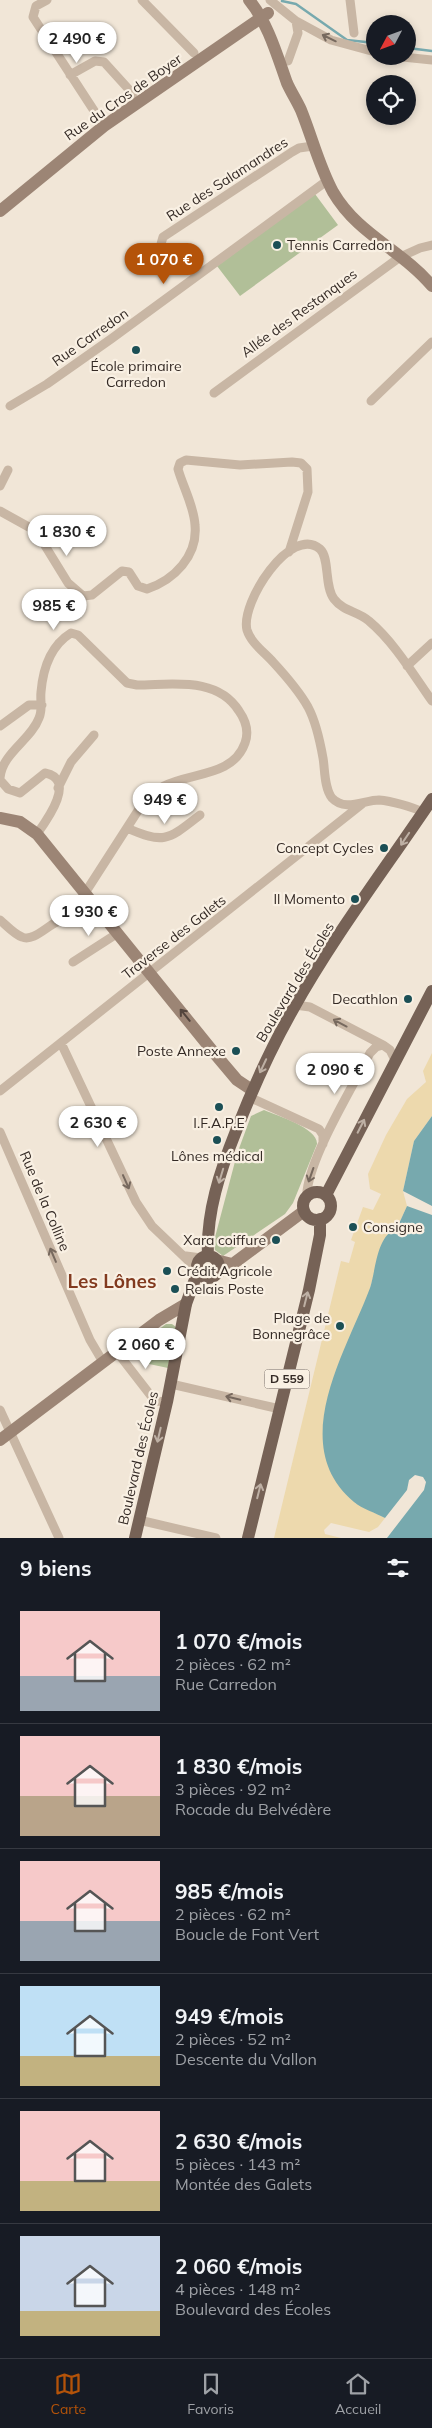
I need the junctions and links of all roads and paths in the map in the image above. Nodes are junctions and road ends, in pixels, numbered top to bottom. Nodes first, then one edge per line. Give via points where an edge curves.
1 (47, 0) edge
2 (142, 0) edge
3 (249, 0) edge
4 (259, 0) edge
5 (350, 0) edge
6 (266, 10) edge
7 (296, 21) junction
8 (354, 34) dead end
9 (366, 50) edge
10 (194, 53) dead end
11 (416, 58) edge
12 (432, 60) edge
13 (288, 61) junction
14 (70, 75) junction
15 (133, 94) dead end
16 (301, 110) junction
17 (104, 126) junction
18 (312, 141) junction
19 (328, 180) junction
20 (0, 211) edge
21 (161, 244) dead end
22 (432, 245) edge
23 (400, 257) junction
24 (432, 286) edge
25 (432, 342) edge
26 (214, 393) dead end
27 (371, 401) dead end
28 (10, 406) dead end
29 (8, 470) dead end
30 (0, 486) edge
31 (0, 511) edge
32 (288, 552) junction
33 (432, 643) edge
34 (407, 666) junction
35 (432, 701) edge
36 (42, 705) junction
37 (0, 726) edge
38 (94, 735) dead end
39 (0, 779) edge
40 (58, 788) junction
41 (432, 799) edge
42 (364, 803) junction
43 (423, 812) junction
44 (200, 814) dead end
45 (0, 818) edge
46 (128, 828) junction
47 (37, 834) junction
48 (86, 892) junction
49 (103, 915) junction
50 (0, 920) edge
51 (118, 933) junction
52 (73, 962) dead end
53 (150, 972) junction
54 (432, 991) edge
55 (295, 1005) junction
56 (61, 1042) junction
57 (383, 1045) junction
58 (395, 1060) junction
59 (0, 1091) edge
60 (250, 1094) junction
61 (0, 1132) edge
62 (323, 1144) junction
63 (308, 1195) junction
64 (326, 1195) junction
65 (304, 1211) junction
66 (320, 1219) junction
67 (207, 1266) junction
68 (188, 1300) junction
69 (166, 1315) junction
70 (183, 1319) junction
71 (117, 1352) junction
72 (102, 1362) junction
73 (171, 1384) junction
74 (167, 1402) junction
75 (280, 1409) junction
76 (0, 1410) edge
77 (10, 1432) junction
78 (0, 1440) edge
79 (139, 1520) junction
80 (59, 1538) edge
81 (134, 1538) edge
82 (216, 1538) edge
83 (248, 1538) edge

1 - 14 street via 36,6 33,17
2 - 10 street
3 - 6 street
4 - 6 street
5 - 8 street
6 - 7 street
6 - 13 street
6 - 16 street
6 - 17 street, Rue du Cros de Boyer via 220,47
9 -> 7 street via 331,40
7 - 13 street via 298,33
11 - 12 street
13 - 16 street
14 - 15 street via 95,60 104,62
14 - 17 street
16 - 18 street
17 - 20 street, Rue du Cros de Boyer
18 - 19 street
18 - 21 street, Rue des Salamandres via 302,143 163,237
19 - 23 street via 355,221
19 - 28 street, Rue Carredon via 111,340
22 - 23 street, Allée des Restanques
23 - 24 street
23 - 26 street, Allée des Restanques
25 - 27 street
29 - 30 street
31 - 32 street via 36,531 68,583 83,596 92,595 122,571 129,572 138,586 147,589 171,578 190,551 195,537 195,525 178,469 180,463 186,460 240,465 301,463 307,469 308,492
32 - 34 street via 307,545 320,549 333,598 344,610 367,619
32 - 42 street via 259,586 250,604 246,623 248,630 308,707 318,734 332,798 348,805
33 - 34 street
34 - 35 street
36 - 37 street via 29,705
36 - 39 street via 35,727 0,771
36 - 46 street via 40,694 47,659 71,633 78,635 127,683 215,688 238,709 248,735 242,751 220,770 166,785 152,794
38 - 40 street via 72,762
39 - 40 street via 8,789 20,793 45,773 53,774 58,780
40 - 47 street via 59,796 52,813
41 - 43 main road, Boulevard des Écoles
42 - 43 street via 380,800
42 - 53 street, Traverse des Galets
43 -> 55 main road, Boulevard des Écoles
44 - 46 street via 165,837 154,838
45 - 47 street via 20,822
46 - 48 street
47 - 48 street
48 - 49 street
49 - 50 street via 87,920 68,919 28,938
49 - 51 street
51 - 52 street
51 - 53 street
53 - 56 street, Traverse des Galets
60 -> 53 street
54 - 58 main road
57 -> 55 street via 310,1007
55 -> 60 main road, Boulevard des Écoles
56 - 59 street, Traverse des Galets
56 -> 67 street via 136,1202 162,1236 186,1256
57 - 58 street
57 - 62 street via 370,1054
64 -> 58 main road
60 - 62 street via 319,1129
60 -> 67 main road, Boulevard des Écoles via 211,1208
72 -> 61 street, Rue de la Colline
62 -> 63 street via 310,1176
63 - 64 main road via 319,1192
63 - 65 main road
64 - 66 main road via 331,1208
65 - 66 main road via 312,1219
65 - 67 street via 232,1264
75 -> 66 main road, D 559 via 319,1242
67 - 68 main road, Boulevard des Écoles
68 - 69 street
68 - 70 main road, Boulevard des Écoles
69 - 70 street
69 - 71 street
70 - 73 main road, Boulevard des Écoles
71 - 72 street
71 - 74 street via 155,1401
72 - 77 street
73 - 74 main road, Boulevard des Écoles
75 -> 73 street
74 -> 79 main road, Boulevard des Écoles
83 -> 75 main road, D 559
76 - 77 street
77 - 78 street
77 - 80 street
79 - 81 main road, Boulevard des Écoles
79 - 82 street

